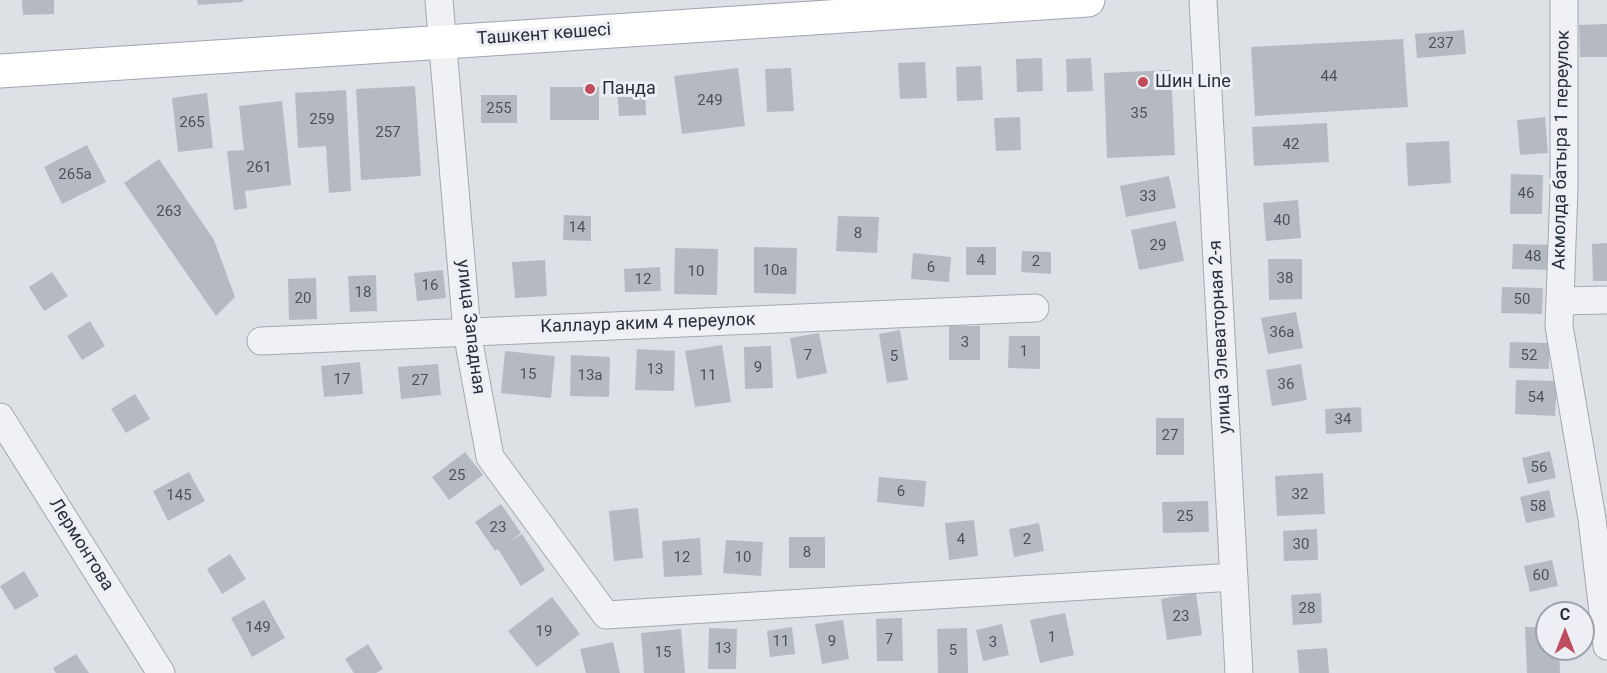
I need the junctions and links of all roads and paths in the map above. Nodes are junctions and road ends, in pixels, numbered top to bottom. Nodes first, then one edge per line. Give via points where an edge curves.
1 (439, 0) edge
2 (1088, 0) edge
3 (1203, 0) edge
4 (1564, 0) edge
5 (442, 41) junction
6 (0, 71) edge
7 (1607, 300) edge
8 (1560, 301) junction
9 (1035, 308) dead end
10 (467, 332) junction
11 (261, 341) dead end
12 (0, 417) edge
13 (1600, 518) edge
14 (1234, 577) junction
15 (1607, 646) edge
16 (161, 673) edge
17 (1239, 673) edge

1 - 5 street, улица Западная
2 - 5 main road, Ташкент көшесі
3 - 14 street, улица Элеваторная 2-я
4 - 8 street, Акмолда батыра 1 переулок
5 - 6 main road, Ташкент көшесі
5 - 10 street, улица Западная
7 - 8 street
8 - 13 street, Акмолда батыра 1 переулок via 1559,326
9 - 10 street, Каллаур аким 4 переулок
10 - 11 street, Каллаур аким 4 переулок
10 - 14 street, улица Западная via 489,457 606,615
12 - 16 street, Лермонтова
13 - 15 street, Акмолда батыра 1 переулок
14 - 17 street, улица Элеваторная 2-я

